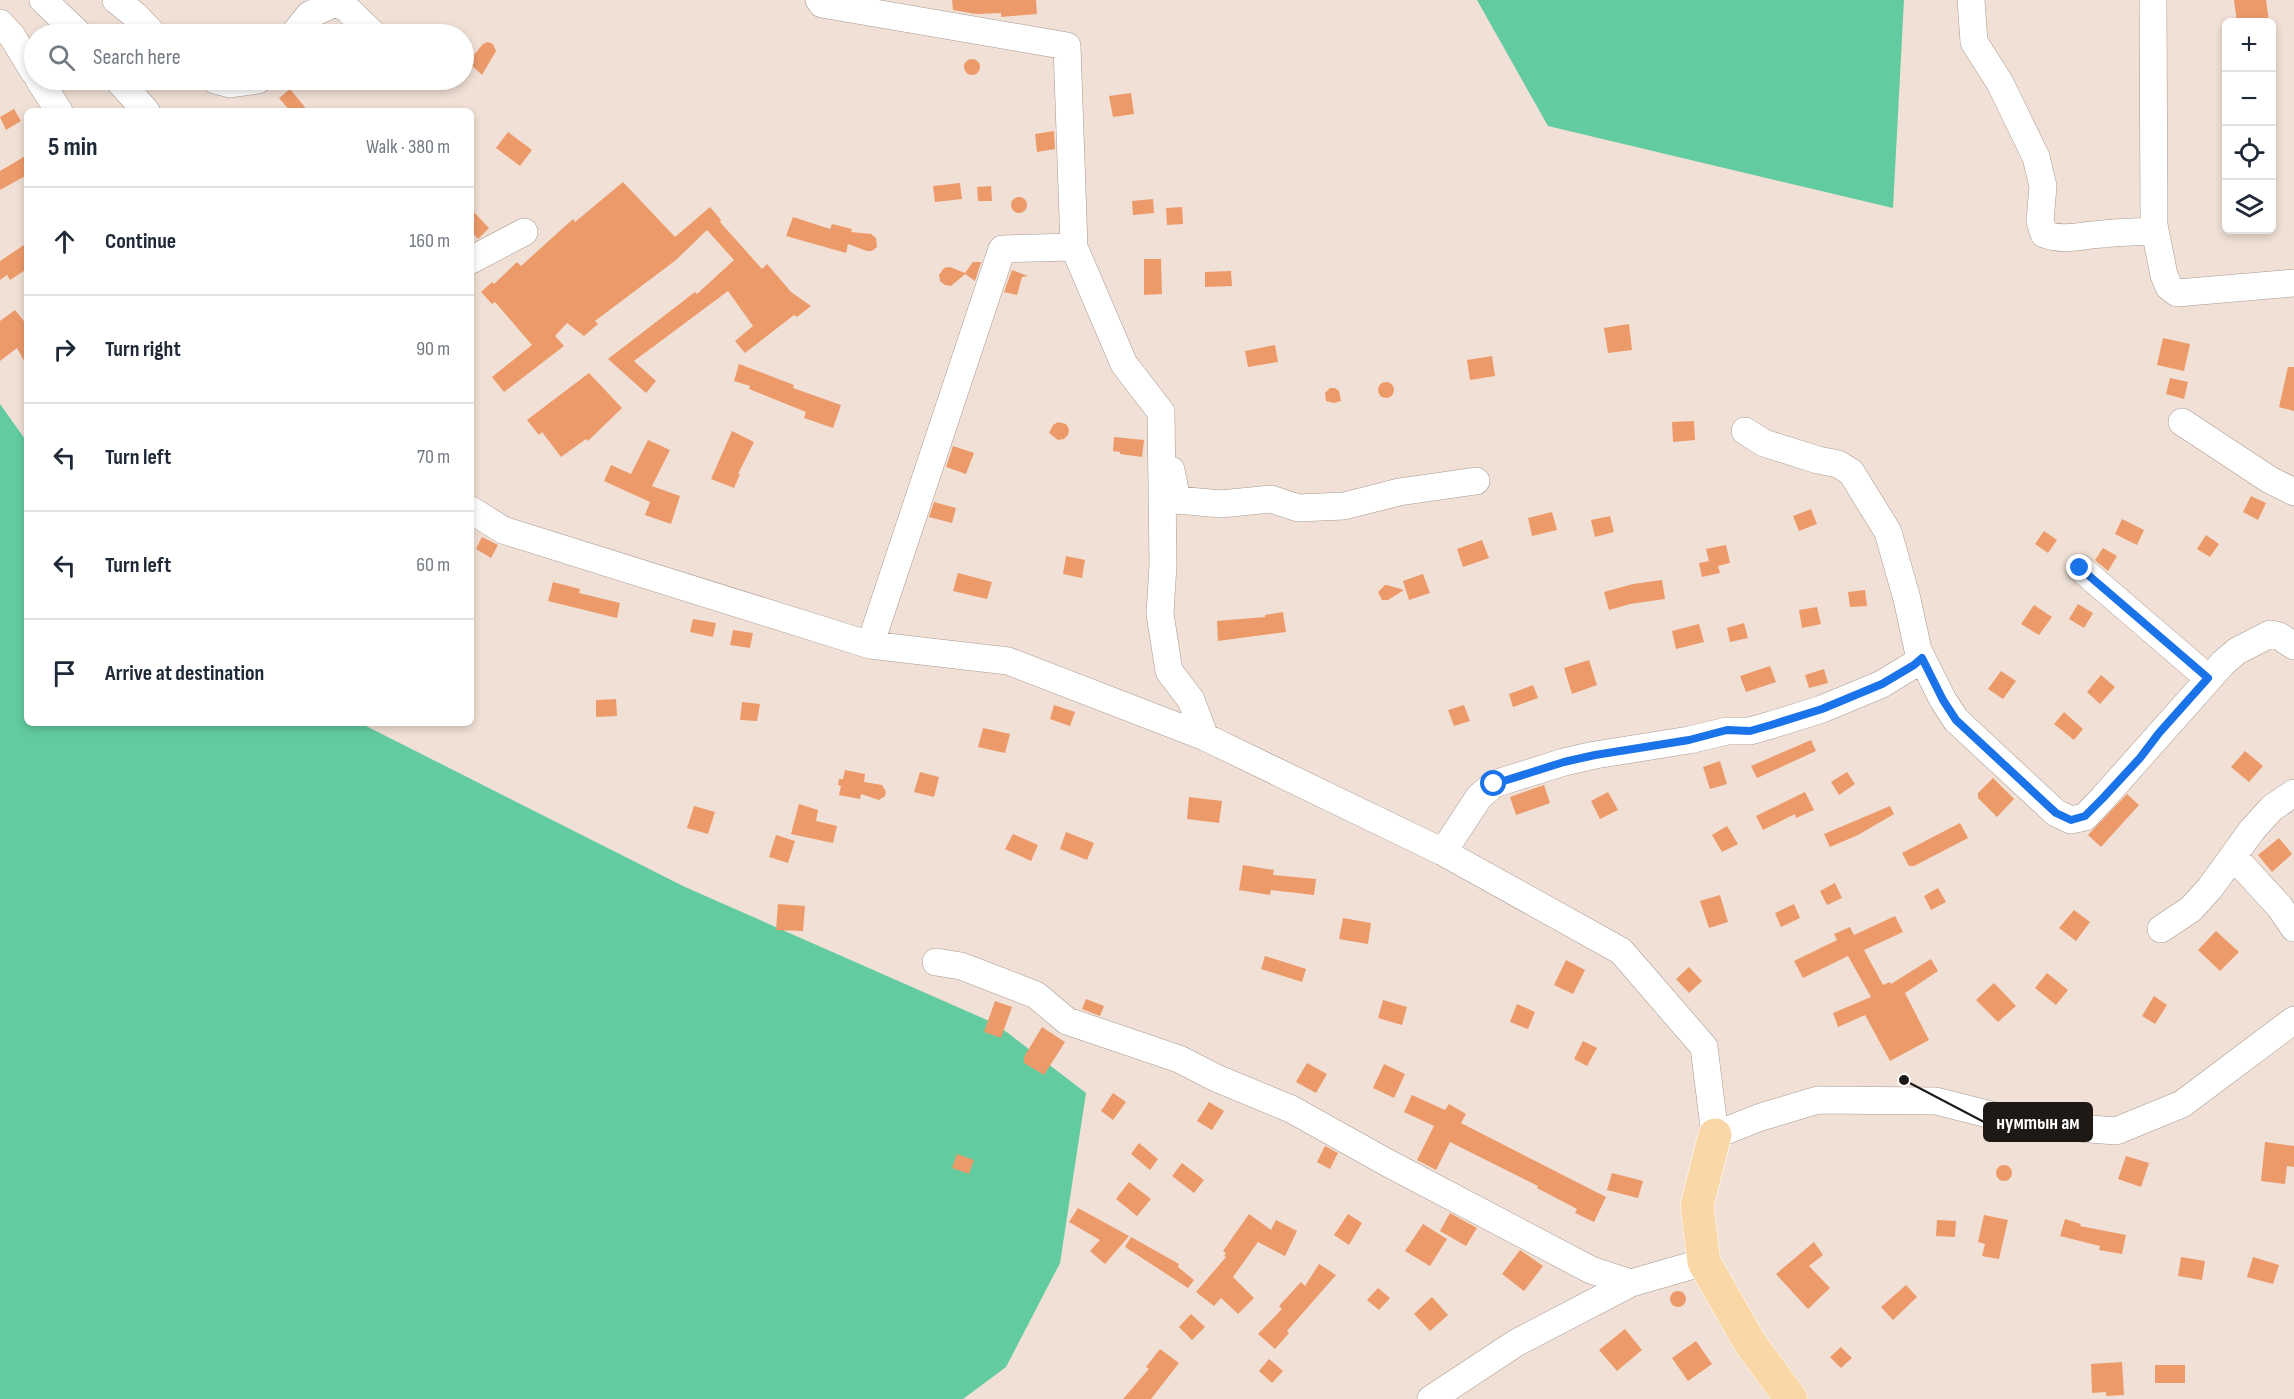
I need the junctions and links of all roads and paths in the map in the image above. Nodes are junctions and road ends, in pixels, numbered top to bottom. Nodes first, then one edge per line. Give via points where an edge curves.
1 (43, 0) edge
2 (116, 0) edge
3 (819, 0) edge
4 (1971, 0) edge
5 (2153, 0) edge
6 (0, 23) edge
7 (68, 24) edge
8 (144, 24) edge
9 (302, 24) edge
10 (363, 24) edge
11 (24, 56) edge
12 (45, 90) edge
13 (127, 90) edge
14 (57, 108) edge
15 (143, 108) edge
16 (2155, 231) junction
17 (524, 232) dead end
18 (1074, 247) junction
19 (474, 258) edge
20 (2294, 283) edge
21 (1161, 412) junction
22 (2182, 422) dead end
23 (1745, 430) dead end
24 (1476, 481) dead end
25 (2294, 492) edge
26 (474, 512) edge
27 (2080, 568) dead end
28 (870, 645) junction
29 (2294, 646) edge
30 (1922, 658) junction
31 (2208, 678) junction
32 (1205, 737) junction
33 (2294, 793) edge
34 (1443, 852) junction
35 (2234, 857) junction
36 (2294, 928) edge
37 (2161, 929) dead end
38 (936, 962) dead end
39 (2294, 1020) edge
40 (1715, 1135) junction
41 (1704, 1262) junction
42 (1631, 1283) junction
43 (1431, 1399) edge
44 (1791, 1399) edge

1 - 7 street
2 - 8 street
3 - 18 street via 822,4 1067,46
4 - 16 street via 1974,42 2000,83 2036,157 2043,186 2040,221 2044,234 2072,239
5 - 16 street
6 - 11 street
9 - 10 street via 309,15 335,3
12 - 14 street
13 - 15 street
16 - 20 street via 2164,275 2176,293
17 - 19 street
18 - 21 street via 1124,364
18 - 28 street via 1002,249
21 - 24 street via 1177,500 1221,504 1271,499 1298,508 1344,506 1399,492
21 - 32 street via 1160,614 1169,671 1191,700
22 - 25 street
23 - 30 street via 1764,443 1838,464 1851,472 1888,532
26 - 28 street via 503,530
27 - 31 street
28 - 32 street via 1008,661
29 - 31 street via 2270,634 2237,651
30 - 31 street via 1956,720 2056,813 2071,820 2085,816 2103,798
30 - 34 street via 1882,684 1771,725 1595,755 1494,784 1479,797
32 - 34 street
33 - 35 street via 2272,808
34 - 40 street via 1621,951 1704,1047
35 - 36 street
35 - 37 street via 2192,909
38 - 42 street via 961,966 1036,996 1067,1021 1179,1059 1291,1109 1591,1270
39 - 40 street via 2182,1104 2116,1131 2027,1124 1936,1101 1818,1100
40 - 41 main road via 1697,1205
41 - 42 street
41 - 44 main road via 1750,1343
42 - 43 street via 1516,1343

